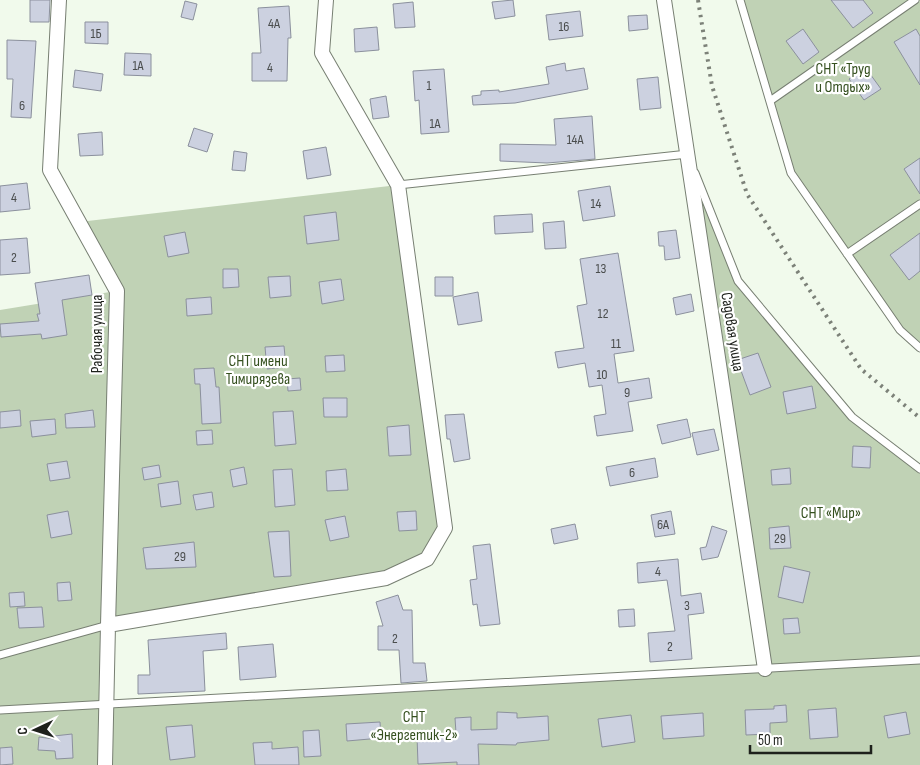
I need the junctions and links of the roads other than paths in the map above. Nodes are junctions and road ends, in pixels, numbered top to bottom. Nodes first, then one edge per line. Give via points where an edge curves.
1 (59, 0) edge
2 (326, 0) edge
3 (664, 0) edge
4 (740, 0) edge
5 (915, 0) edge
6 (770, 101) junction
7 (687, 153) junction
8 (398, 185) junction
9 (920, 204) edge
10 (847, 254) junction
11 (920, 348) edge
12 (920, 469) edge
13 (108, 625) junction
14 (0, 655) edge
15 (920, 660) edge
16 (765, 669) junction
17 (106, 704) junction
18 (0, 710) edge
19 (105, 765) edge

1 - 13 street, Рабочая улица via 50,170 117,291
2 - 8 street via 322,53
3 - 7 street, Садовая улица
4 - 6 lane
5 - 6 lane
6 - 10 lane via 790,173
7 - 8 lane
7 - 12 lane via 738,281 852,417
7 - 16 street, Садовая улица
8 - 13 street via 445,528 427,559 386,578
9 - 10 lane
10 - 11 lane via 900,330
13 - 14 lane
13 - 17 street, Рабочая улица
15 - 16 lane
16 - 17 lane
17 - 18 lane
17 - 19 street, Рабочая улица

